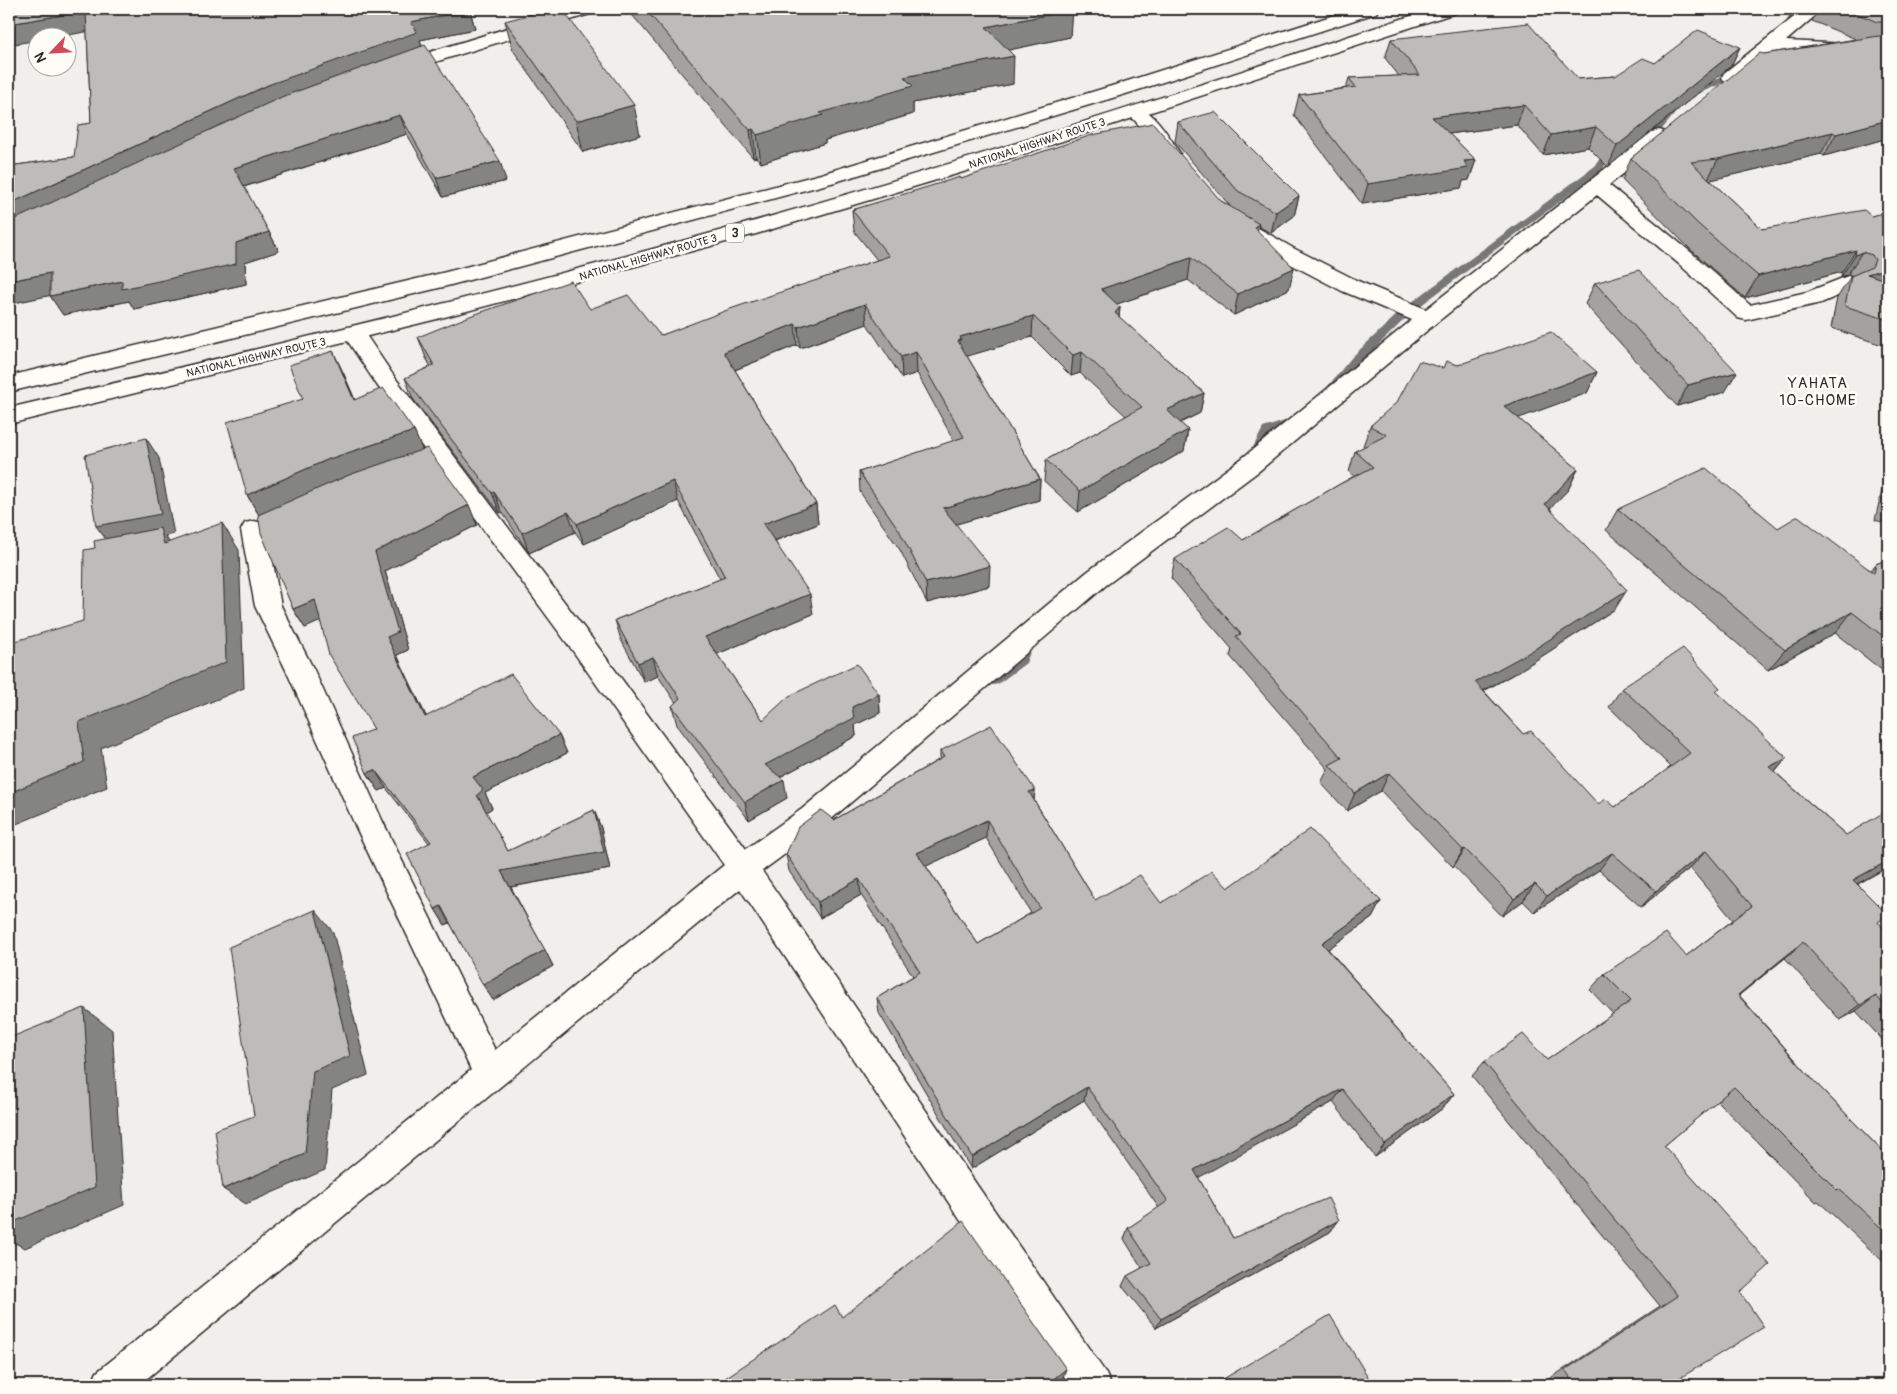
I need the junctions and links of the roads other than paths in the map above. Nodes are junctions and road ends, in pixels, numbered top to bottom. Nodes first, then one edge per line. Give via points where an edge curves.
1 (587, 9) edge
2 (1370, 9) edge
3 (1449, 9) edge
4 (1814, 9) edge
5 (1769, 46) junction
6 (1888, 51) edge
7 (385, 73) edge
8 (1717, 89) edge
9 (1136, 112) junction
10 (1672, 126) edge
11 (1185, 170) edge
12 (1598, 186) junction
13 (1226, 217) edge
14 (1848, 283) edge
15 (1428, 318) junction
16 (354, 334) junction
17 (9, 384) edge
18 (9, 416) edge
19 (253, 529) dead end
20 (743, 868) junction
21 (490, 1075) junction
22 (110, 1385) edge
23 (1092, 1385) edge

1 - 7 main road
2 - 17 main road, NATIONAL HIGHWAY ROUTE 3 / 3 via 1114,92 818,181 447,279
3 - 9 main road, NATIONAL HIGHWAY ROUTE 3 / 3
4 - 5 main road
5 - 6 main road
5 - 8 main road
9 - 11 main road
9 - 16 main road, NATIONAL HIGHWAY ROUTE 3 / 3 via 851,200 564,280
10 - 12 main road
12 - 14 main road via 1746,313 1813,298
12 - 15 main road
13 - 15 main road via 1350,286
15 - 20 main road via 1250,465 1096,579 812,818
16 - 18 main road, NATIONAL HIGHWAY ROUTE 3 / 3
16 - 20 main road via 432,459 584,647
19 - 21 main road via 268,606
20 - 21 main road
20 - 23 main road
21 - 22 main road

